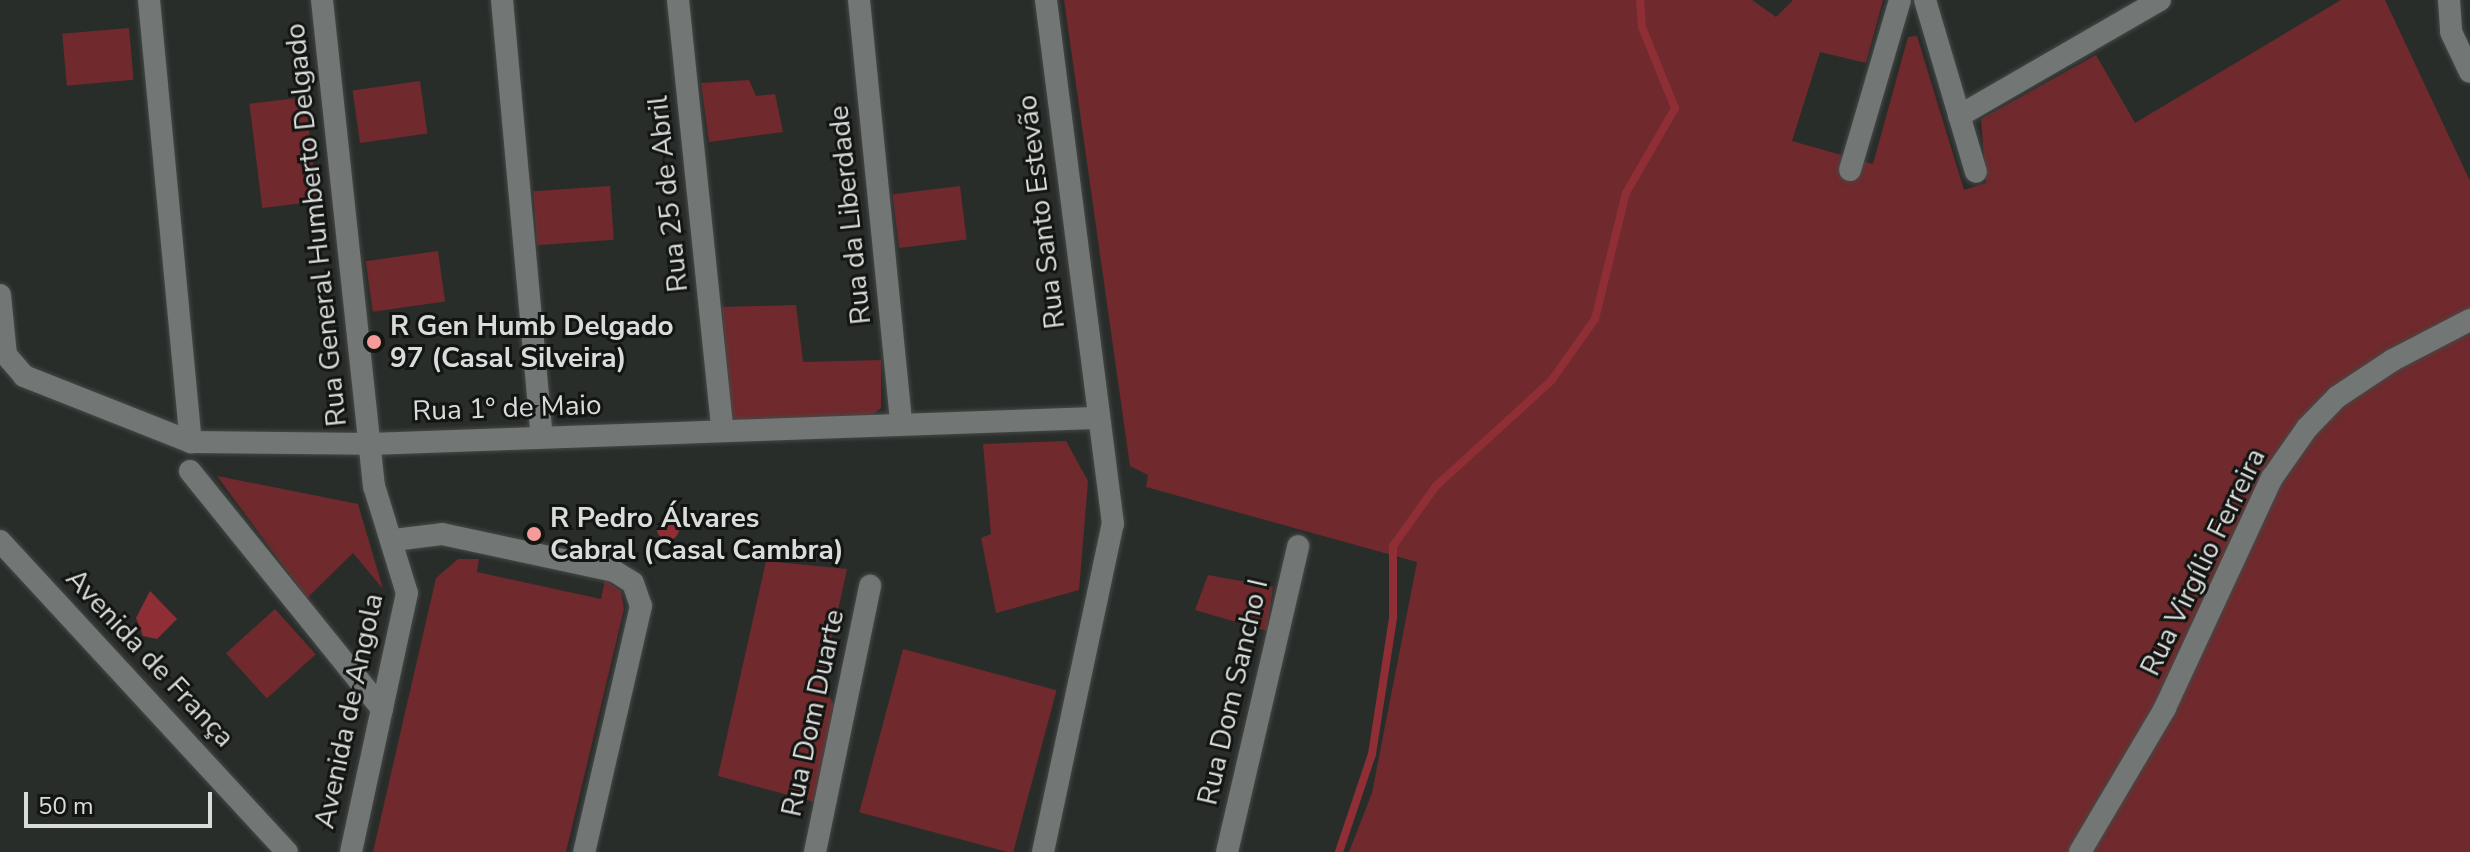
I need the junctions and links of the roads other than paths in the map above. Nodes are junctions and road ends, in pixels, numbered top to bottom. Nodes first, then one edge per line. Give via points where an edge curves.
1 (149, 0) edge
2 (322, 0) edge
3 (502, 0) edge
4 (678, 0) edge
5 (859, 0) edge
6 (1046, 0) edge
7 (1900, 0) edge
8 (1925, 0) edge
9 (2160, 0) edge
10 (2449, 0) edge
11 (2470, 72) edge
12 (1959, 116) junction
13 (1850, 170) dead end
14 (1976, 172) dead end
15 (0, 295) edge
16 (2470, 320) edge
17 (1095, 418) junction
18 (901, 424) junction
19 (722, 429) junction
20 (542, 437) junction
21 (191, 442) junction
22 (370, 444) junction
23 (190, 471) dead end
24 (394, 540) junction
25 (0, 541) edge
26 (1298, 546) dead end
27 (870, 586) dead end
28 (382, 709) junction
29 (287, 852) edge
30 (351, 852) edge
31 (584, 852) edge
32 (815, 852) edge
33 (1043, 852) edge
34 (1227, 852) edge
35 (2080, 852) edge

1 - 21 street
2 - 22 street, Rua General Humberto Delgado
3 - 20 street
4 - 19 street, Rua 25 de Abril
5 - 18 street, Rua da Liberdade
6 - 17 street, Rua Santo Estevão
7 - 13 street
8 - 12 street
9 - 12 street
10 - 11 street via 2451,32
12 - 14 street
15 - 21 street, Rua 1º de Maio via 6,355 24,376
16 - 35 street, Rua Virgílio Ferreira via 2359,382 2307,428 2272,478 2165,708
17 - 18 street, Rua 1º de Maio
17 - 33 street, Rua Santo Estevão via 1113,524
18 - 19 street, Rua 1º de Maio
19 - 20 street, Rua 1º de Maio
20 - 22 street, Rua 1º de Maio
21 - 22 street, Rua 1º de Maio
22 - 24 street, Avenida de Angola via 374,486
23 - 28 street
24 - 28 street, Avenida de Angola via 407,593
24 - 31 street via 442,534 614,571 633,583 641,606
25 - 29 street, Avenida de França
26 - 34 street, Rua Dom Sancho I
27 - 32 street, Rua Dom Duarte
28 - 30 street, Avenida de Angola

